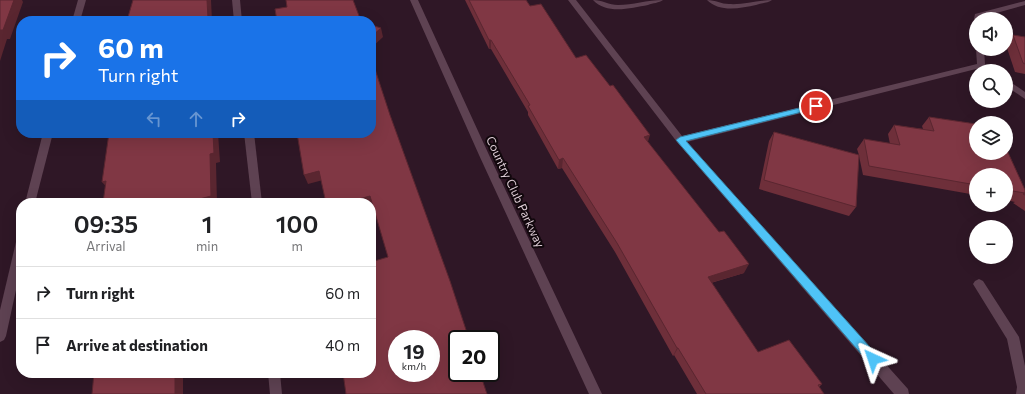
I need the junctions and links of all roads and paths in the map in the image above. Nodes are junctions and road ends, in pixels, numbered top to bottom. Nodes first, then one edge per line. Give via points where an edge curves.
1 (82, 0) edge
2 (236, 0) edge
3 (414, 0) edge
4 (572, 0) edge
5 (597, 0) edge
6 (659, 0) edge
7 (711, 0) edge
8 (768, 0) edge
9 (1025, 3) edge
10 (992, 12) edge
11 (77, 16) edge
12 (238, 16) edge
13 (969, 68) edge
14 (1013, 87) edge
15 (1025, 96) edge
16 (47, 138) edge
17 (250, 138) edge
18 (680, 140) junction
19 (31, 198) edge
20 (256, 198) edge
21 (16, 264) edge
22 (979, 284) dead end
23 (0, 336) edge
24 (274, 378) edge
25 (276, 394) edge
26 (596, 394) edge
27 (904, 394) edge
28 (1022, 394) edge

1 - 11 street
2 - 12 street
3 - 26 street, Country Club Parkway
4 - 18 street
5 - 6 street via 622,8
7 - 8 street via 724,6
9 - 10 street
13 - 18 street
14 - 15 street
16 - 19 street
17 - 20 street
18 - 27 street
21 - 23 street
22 - 28 street via 1013,337 1023,387
24 - 25 street

